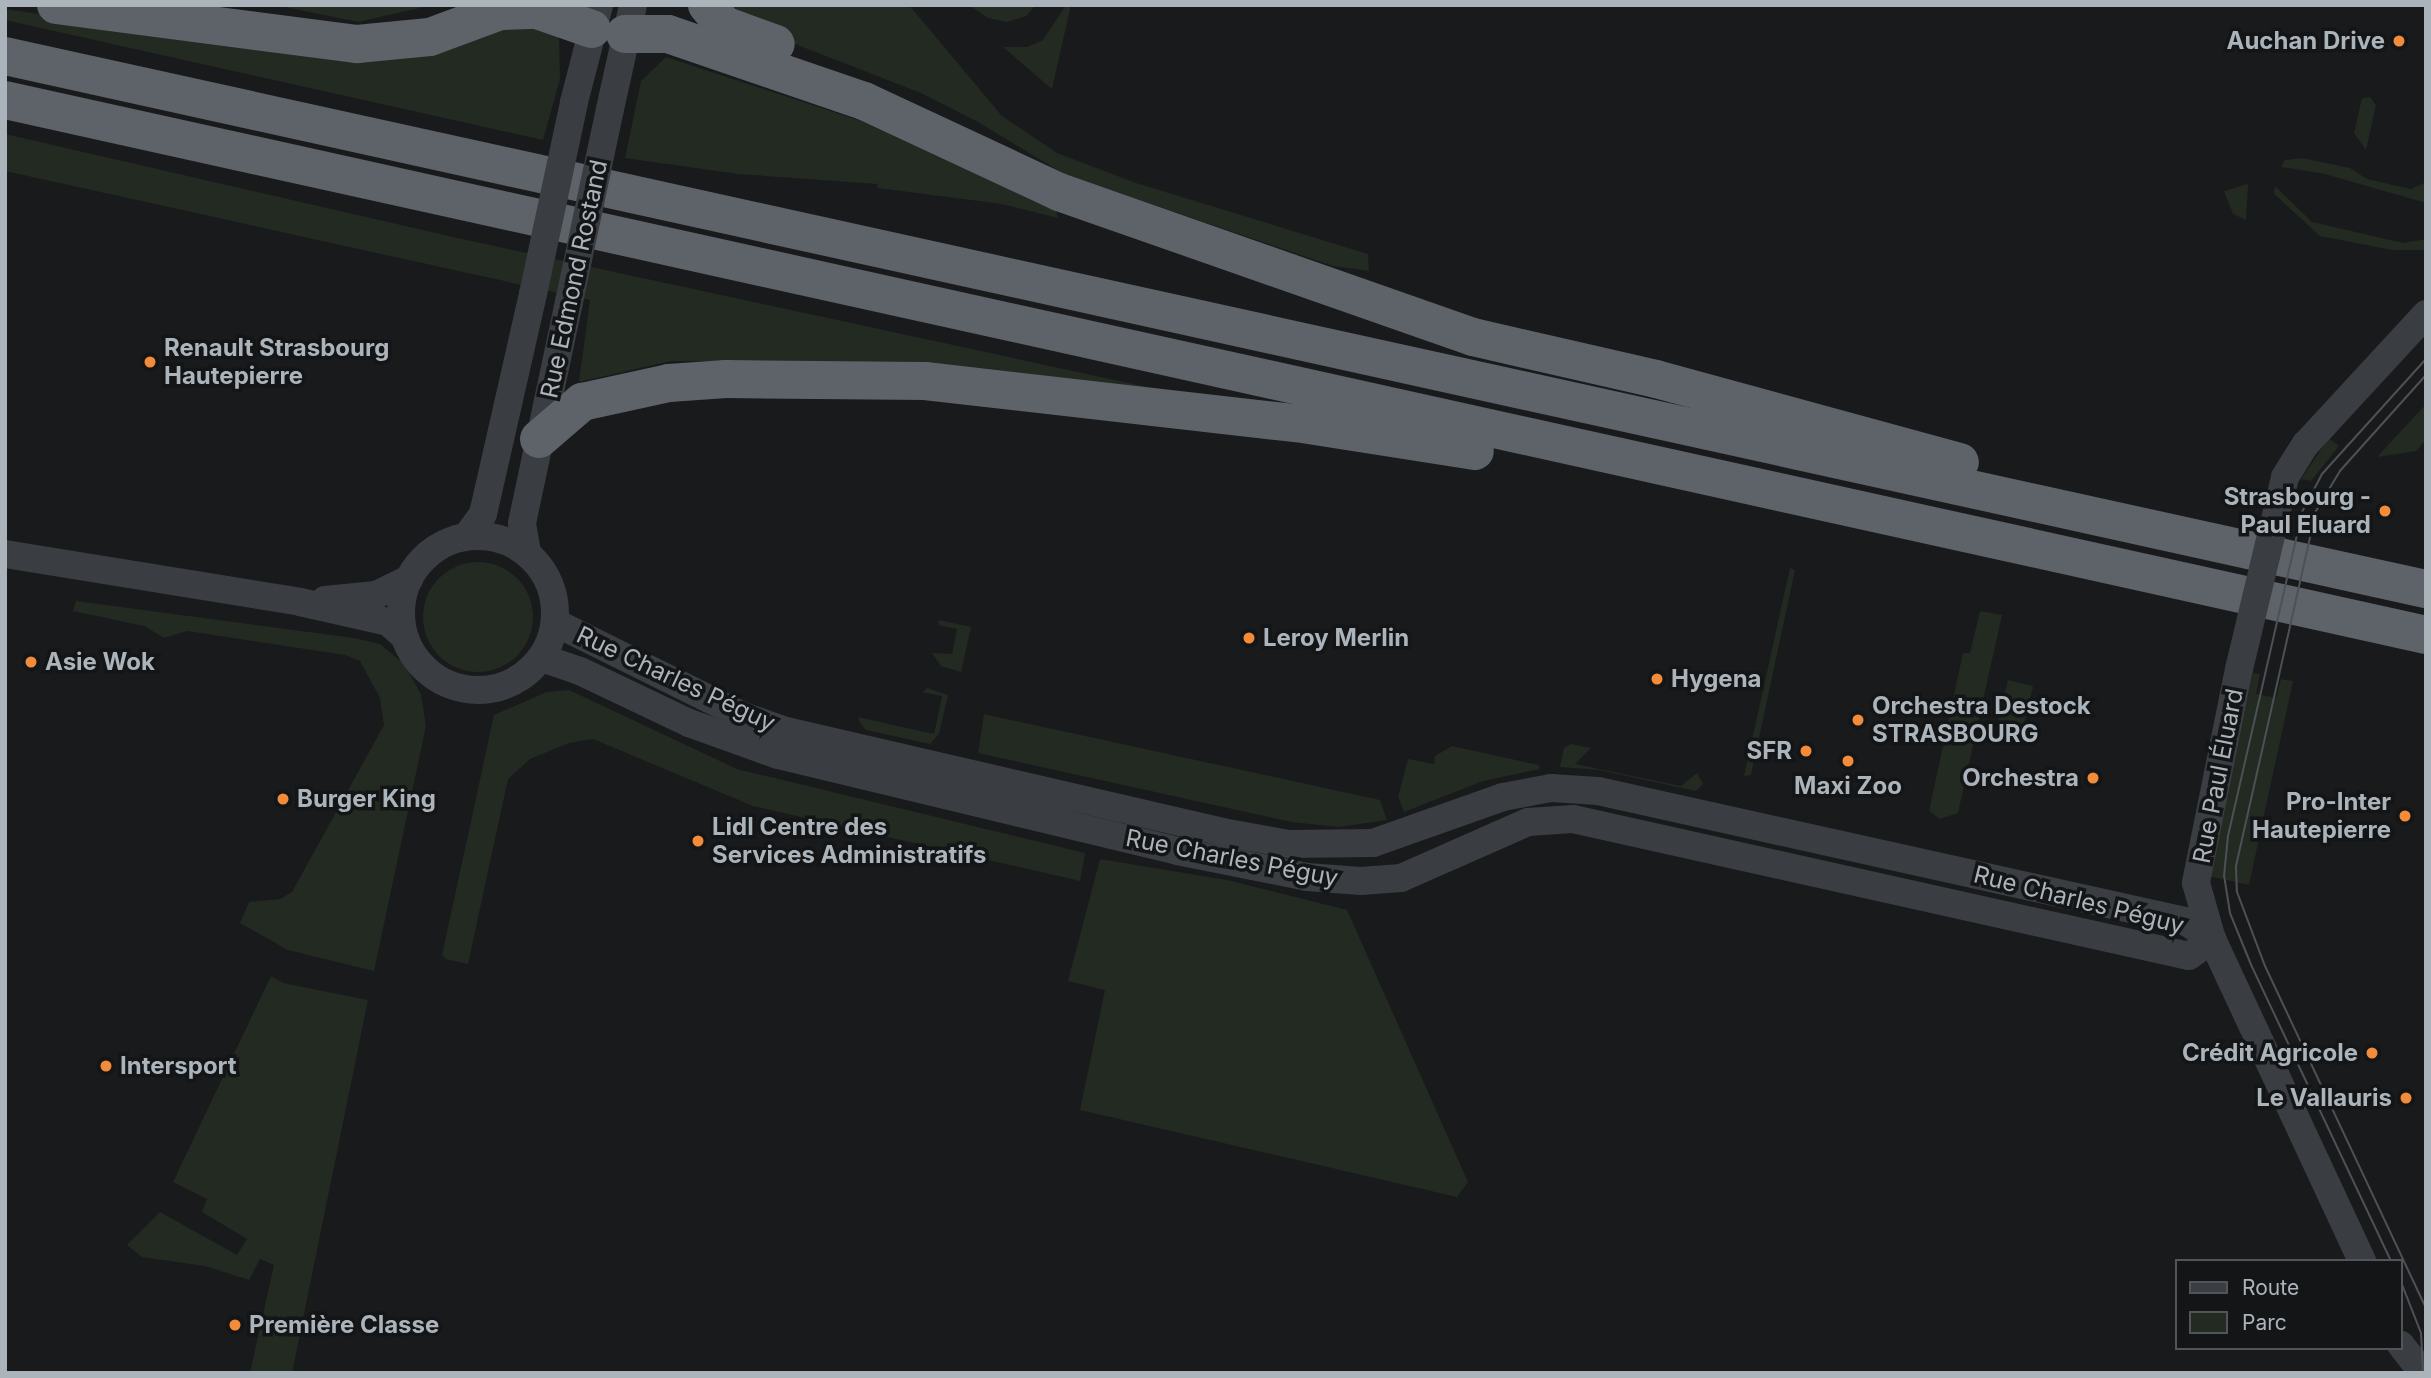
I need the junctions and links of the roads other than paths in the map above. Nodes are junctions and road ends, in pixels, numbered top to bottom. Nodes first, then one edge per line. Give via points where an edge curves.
1 (56, 5) edge
2 (707, 5) edge
3 (503, 8) edge
4 (612, 18) edge
5 (659, 20) edge
6 (5, 56) edge
7 (5, 100) edge
8 (975, 153) junction
9 (2426, 314) edge
10 (539, 439) junction
11 (467, 536) junction
12 (2232, 547) junction
13 (527, 552) junction
14 (5, 554) edge
15 (409, 579) junction
16 (2426, 589) edge
17 (2224, 590) junction
18 (300, 602) junction
19 (556, 623) junction
20 (403, 635) junction
21 (2426, 635) edge
22 (542, 658) junction
23 (2212, 939) junction
24 (2361, 1259) edge
25 (2402, 1355) edge
26 (2423, 1373) edge

1 - 3 highway via 358,44 430,37
2 - 8 highway via 724,25 884,86
3 - 4 highway
4 - 5 highway
4 - 10 street, Rue Edmond Rostand, bridge via 610,108
4 - 11 street, Rue Edmond Rostand, bridge via 574,102 484,514
5 - 8 highway via 898,113
6 - 12 highway
7 - 17 highway
8 - 12 highway via 1059,192 1461,334 1656,379 2127,508
9 - 23 street, Rue Paul Éluard, bridge via 2306,444 2285,477 2239,669 2196,883
10 - 13 street, Rue Edmond Rostand via 522,523
10 - 17 highway via 582,402 669,383 726,379 925,381 1296,423 1448,446 1926,549
11 - 13 street via 488,536
11 - 15 street via 427,555
12 - 16 highway
13 - 19 street via 550,584
14 - 18 street
15 - 18 street via 376,595
15 - 20 street via 400,614
17 - 21 highway
18 - 20 street via 388,622
19 - 22 street
19 - 23 street, Rue Charles Péguy via 743,716 786,731 1222,832 1289,844 1361,844 1393,838 1503,797 1551,788 1598,791 2185,921
20 - 22 street via 425,670 462,689 506,686 526,675
22 - 23 street, Rue Charles Péguy via 689,723 778,755 1177,851 1307,877 1401,878 1528,822 1573,819 2189,956
23 - 24 street, Rue Paul Éluard
25 - 26 street

